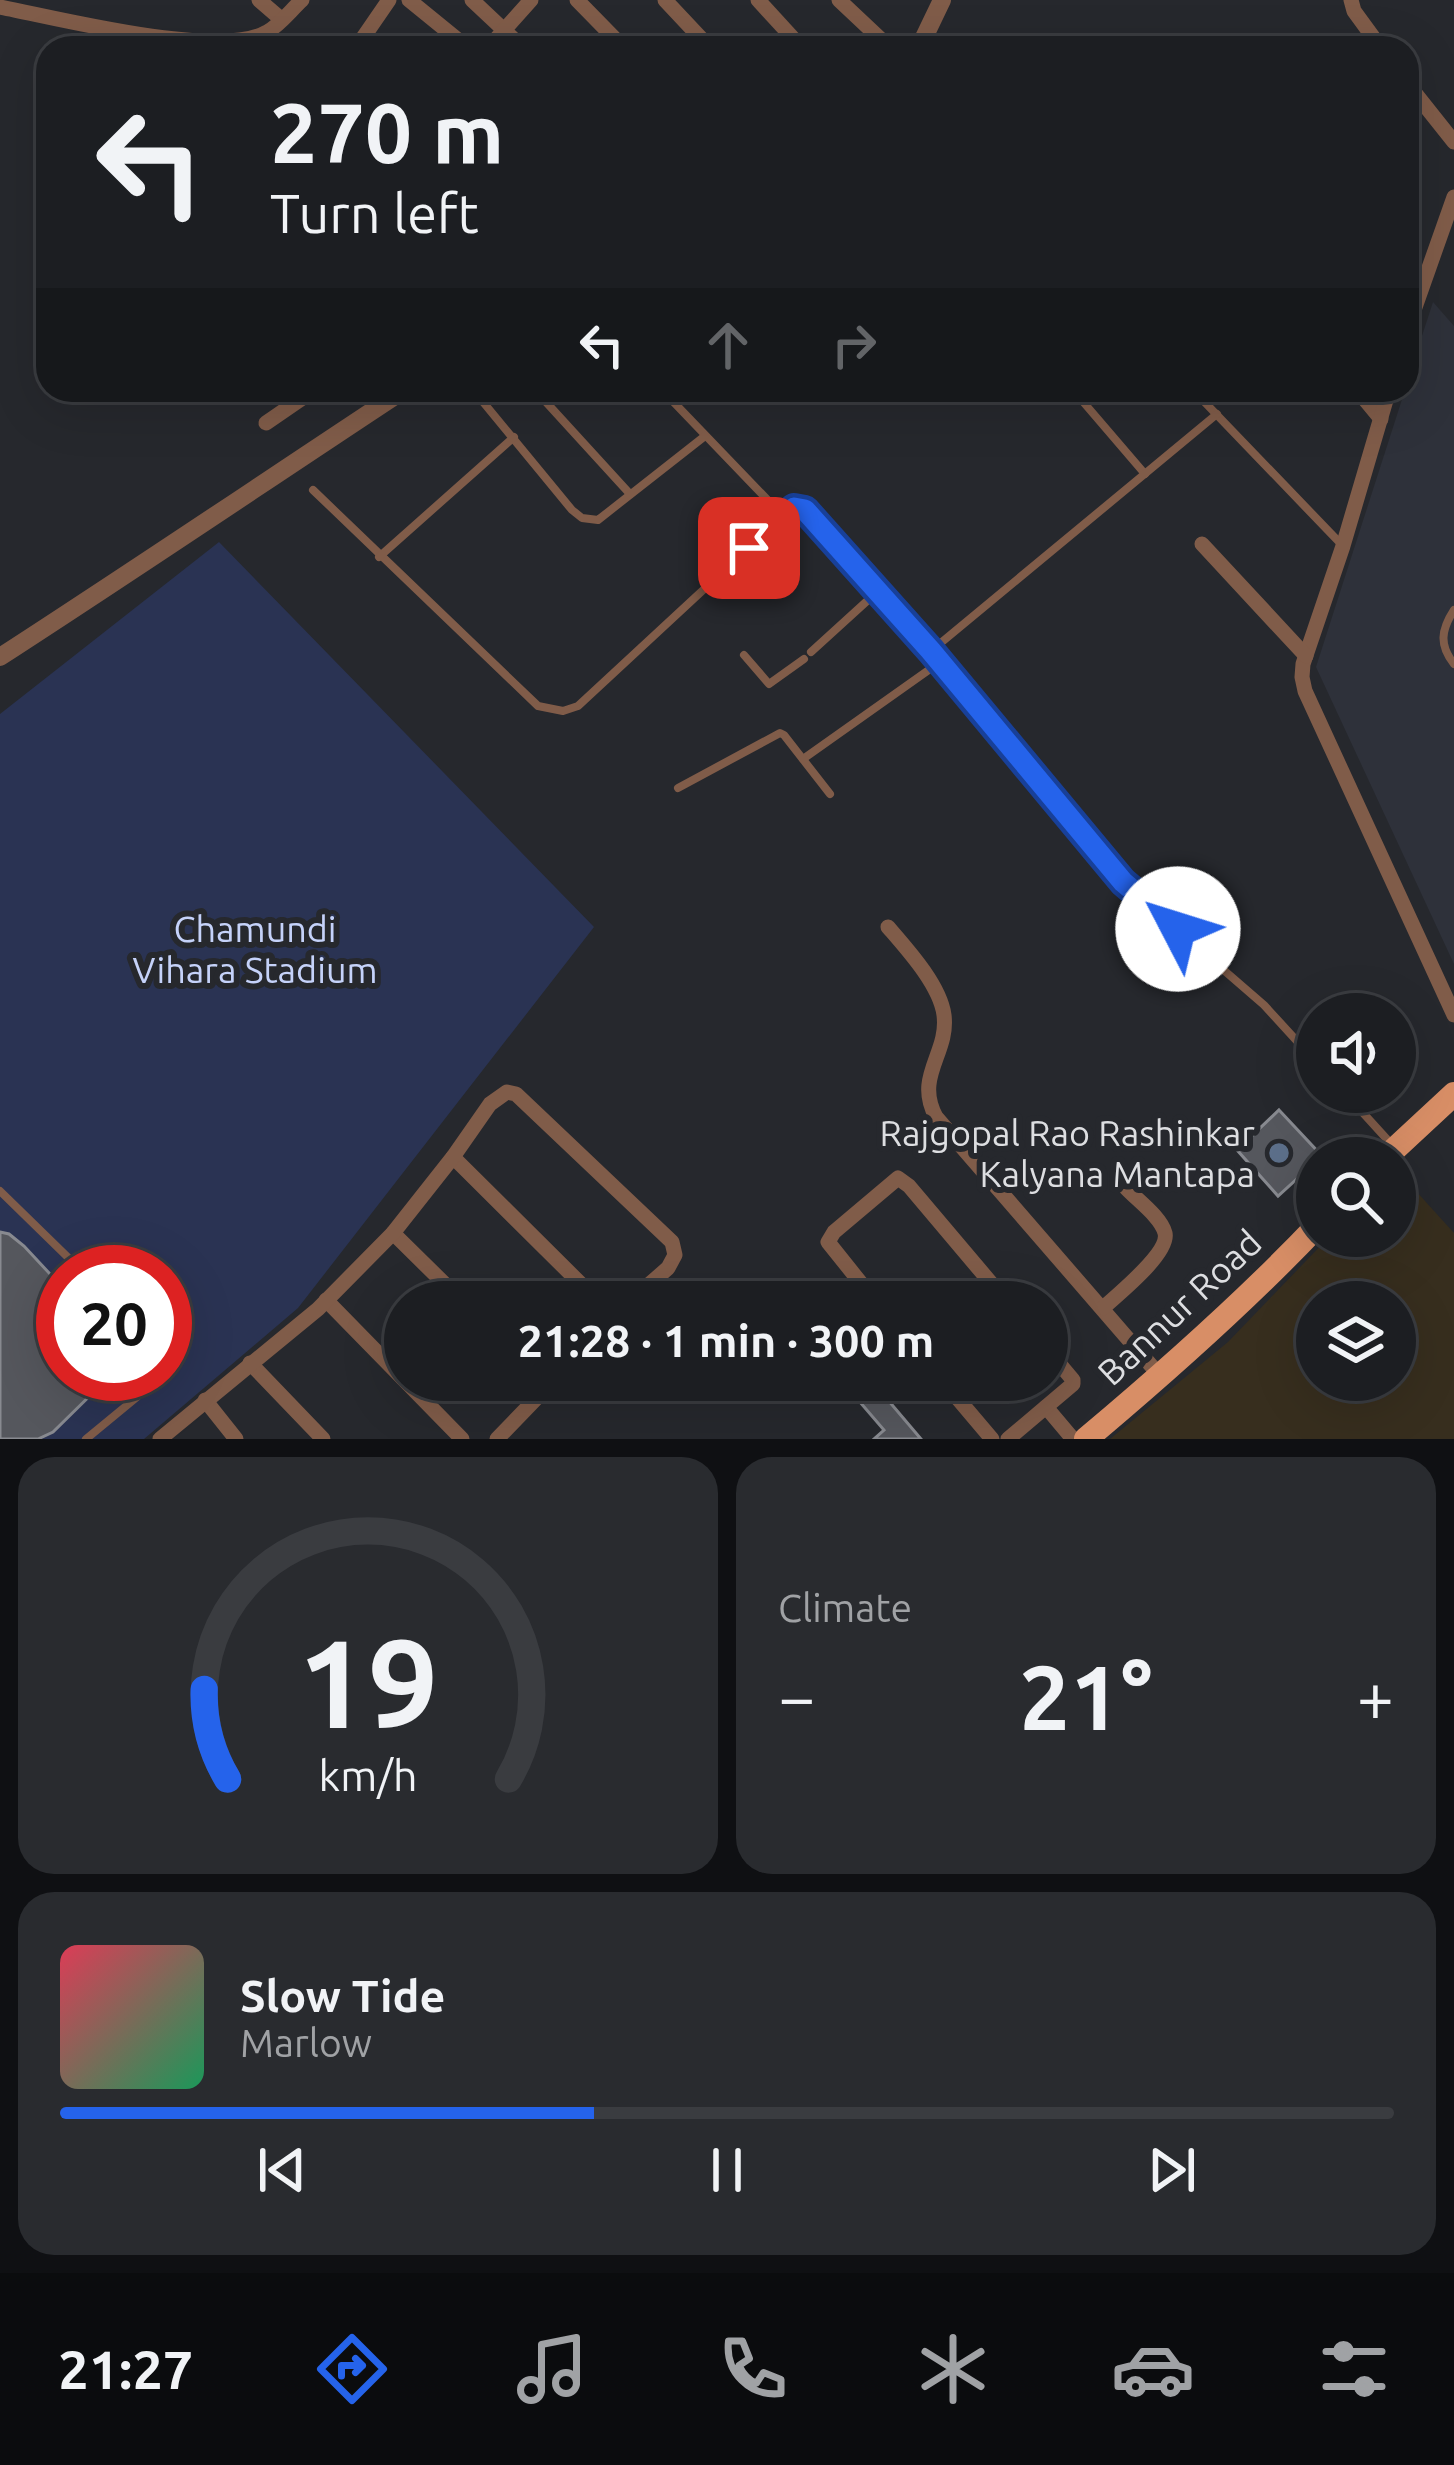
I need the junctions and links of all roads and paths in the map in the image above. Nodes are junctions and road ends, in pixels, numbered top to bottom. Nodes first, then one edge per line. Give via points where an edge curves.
1 (259, 0) edge
2 (302, 0) edge
3 (389, 0) edge
4 (409, 0) edge
5 (472, 0) edge
6 (530, 0) edge
7 (577, 0) edge
8 (664, 0) edge
9 (758, 0) edge
10 (839, 0) edge
11 (942, 0) edge
12 (1351, 0) edge
13 (0, 7) edge
14 (281, 19) junction
15 (504, 29) junction
16 (149, 36) edge
17 (255, 36) edge
18 (364, 36) edge
19 (453, 36) edge
20 (498, 36) edge
21 (511, 36) edge
22 (612, 36) edge
23 (698, 36) edge
24 (791, 36) edge
25 (877, 36) edge
26 (925, 36) edge
27 (1372, 36) edge
28 (1419, 98) edge
29 (1454, 142) edge
30 (1453, 206) edge
31 (1419, 298) edge
32 (287, 402) edge
33 (385, 402) edge
34 (484, 402) edge
35 (546, 402) edge
36 (673, 402) edge
37 (1083, 402) edge
38 (1205, 402) edge
39 (1367, 402) edge
40 (1386, 402) edge
41 (1217, 414) junction
42 (1381, 419) junction
43 (266, 423) dead end
44 (705, 436) junction
45 (514, 437) junction
46 (1144, 474) junction
47 (313, 490) dead end
48 (630, 494) junction
49 (784, 516) junction
50 (1202, 544) dead end
51 (1343, 546) junction
52 (380, 556) junction
53 (878, 592) junction
54 (1454, 610) edge
55 (931, 651) junction
56 (744, 655) dead end
57 (1306, 656) junction
58 (0, 657) edge
59 (940, 662) junction
60 (1454, 664) edge
61 (802, 759) junction
62 (677, 788) dead end
63 (830, 794) dead end
64 (888, 927) dead end
65 (1454, 1015) edge
66 (1296, 1041) edge
67 (1454, 1094) edge
68 (1360, 1113) edge
69 (1378, 1137) edge
70 (1407, 1137) edge
71 (453, 1157) junction
72 (1126, 1188) dead end
73 (0, 1191) edge
74 (394, 1233) junction
75 (55, 1245) edge
76 (1296, 1248) edge
77 (442, 1281) edge
78 (578, 1281) edge
79 (653, 1281) edge
80 (859, 1281) edge
81 (989, 1281) edge
82 (326, 1300) junction
83 (1102, 1308) junction
84 (250, 1363) junction
85 (1160, 1376) junction
86 (205, 1400) junction
87 (132, 1401) edge
88 (531, 1401) edge
89 (960, 1401) edge
90 (1053, 1401) edge
91 (1046, 1407) junction
92 (1026, 1424) junction
93 (86, 1439) edge
94 (160, 1439) edge
95 (236, 1439) edge
96 (323, 1439) edge
97 (462, 1439) edge
98 (497, 1439) edge
99 (992, 1439) edge
100 (1008, 1439) edge
101 (1039, 1439) edge
102 (1073, 1439) edge
103 (1086, 1439) edge

1 - 14 street
2 - 14 street
3 - 18 street
4 - 19 street
5 - 15 street
6 - 15 street
7 - 22 street
8 - 23 street
9 - 24 street
10 - 25 street
11 - 26 street
12 - 27 street
13 - 16 street
14 - 17 street
15 - 20 street
15 - 21 street
28 - 29 street
30 - 31 street
32 - 43 street
33 - 58 street
34 - 45 lane
35 - 48 lane
36 - 44 lane
37 - 46 lane
38 - 41 lane
39 - 42 street
40 - 42 street
41 - 46 lane
41 - 51 lane
42 - 51 street
44 - 48 lane
44 - 49 lane
45 - 48 lane via 582,518 598,520
45 - 52 lane
46 - 55 lane
47 - 52 lane
49 - 52 lane via 578,706 563,711 538,706
49 - 53 lane via 805,510
50 - 57 street
51 - 57 street
53 - 55 lane
53 - 56 lane via 769,684
54 - 60 lane via 1443,633
55 - 59 lane
57 - 65 street via 1305,692
59 - 61 lane
59 - 66 lane via 1123,882
61 - 62 lane via 777,733
61 - 63 lane
64 - 83 street via 940,1000 943,1035 927,1086 936,1117
67 - 70 main road
68 - 69 lane
71 - 74 street
71 - 78 street
71 - 79 street via 490,1104 516,1094 673,1242 676,1255
72 - 83 street via 1166,1238
73 - 75 lane
74 - 77 street
74 - 82 street
76 - 85 main road, Bannur Road
80 - 81 street via 828,1242 898,1178
82 - 84 street
82 - 97 street
83 - 85 street
84 - 86 street
84 - 96 street
85 - 103 main road, Bannur Road
86 - 94 street
86 - 95 street
87 - 93 lane
88 - 98 street
89 - 99 street
90 - 91 street
91 - 92 street
91 - 102 street
92 - 100 street
92 - 101 street

